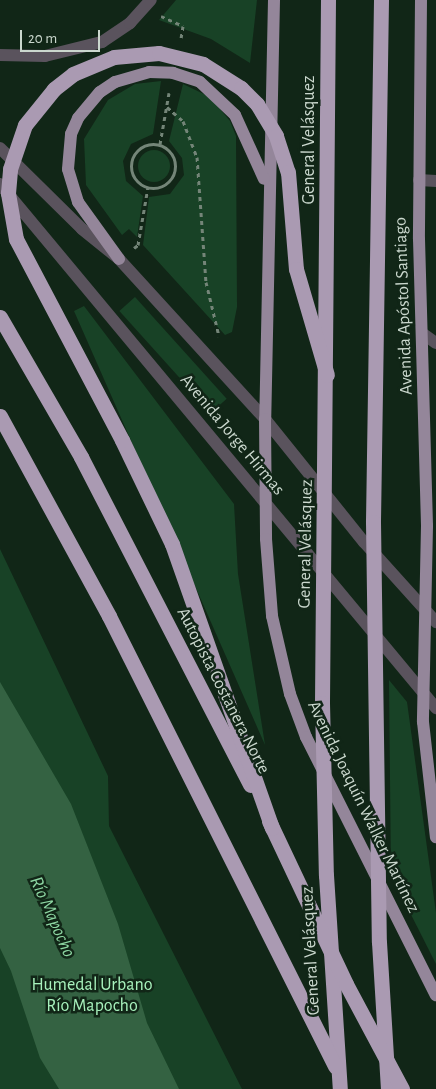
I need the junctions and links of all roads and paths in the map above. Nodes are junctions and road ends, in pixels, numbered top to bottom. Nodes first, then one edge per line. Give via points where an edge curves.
1 (151, 0) edge
2 (274, 0) edge
3 (328, 0) edge
4 (382, 0) edge
5 (421, 0) edge
6 (0, 55) edge
7 (167, 107) dead end
8 (0, 148) edge
9 (419, 180) junction
10 (436, 181) edge
11 (0, 184) edge
12 (148, 187) junction
13 (268, 189) junction
14 (119, 259) junction
15 (0, 317) edge
16 (422, 333) junction
17 (222, 340) dead end
18 (436, 343) edge
19 (327, 375) junction
20 (0, 416) edge
21 (265, 419) junction
22 (265, 502) junction
23 (426, 612) junction
24 (436, 622) edge
25 (423, 695) junction
26 (436, 708) edge
27 (272, 828) junction
28 (436, 837) edge
29 (436, 995) edge
30 (340, 1089) edge
31 (346, 1089) edge
32 (388, 1089) edge
33 (402, 1089) edge

1 - 6 street via 130,23 102,42 45,56
2 - 13 main road
3 - 19 highway, General Velásquez
4 - 32 highway via 373,376 379,932
5 - 9 main road, Avenida Apóstol Santiago
7 - 17 path via 182,121 197,157 206,282
8 - 14 street, Avenida Jorge Hirmas via 82,229
9 - 10 street
9 - 16 main road, Avenida Apóstol Santiago
11 - 22 street, Avenida Jorge Hirmas
12 - 12 path via 167,183 176,171 174,156 163,145 147,144 131,161 133,177
12 - 14 path via 138,245
13 - 14 main road via 244,129 215,93 173,73 149,72 115,82 100,92 78,118 71,134 68,169 78,202
13 - 21 main road
14 - 21 street, Avenida Jorge Hirmas
15 - 27 highway, Autopista Costanera Norte via 81,457
16 - 18 street
16 - 23 main road, Avenida Apóstol Santiago
19 - 27 highway via 296,269 288,172 283,152 257,104 241,88 203,64 159,53 114,57 73,74 38,106 15,147 8,185 10,216 26,260 122,440 172,544
19 - 30 highway, General Velásquez via 322,703 328,913
20 - 31 highway via 109,616
21 - 22 main road, Avenida Joaquín Walker Martínez
21 - 23 street, Avenida Jorge Hirmas via 364,542
22 - 25 street, Avenida Jorge Hirmas
22 - 29 main road, Avenida Joaquín Walker Martínez via 272,616 290,694 306,737
23 - 24 street, Avenida Jorge Hirmas
23 - 25 main road
25 - 26 street, Avenida Jorge Hirmas
25 - 28 main road via 424,747
27 - 33 highway, Autopista Costanera Norte via 346,984

